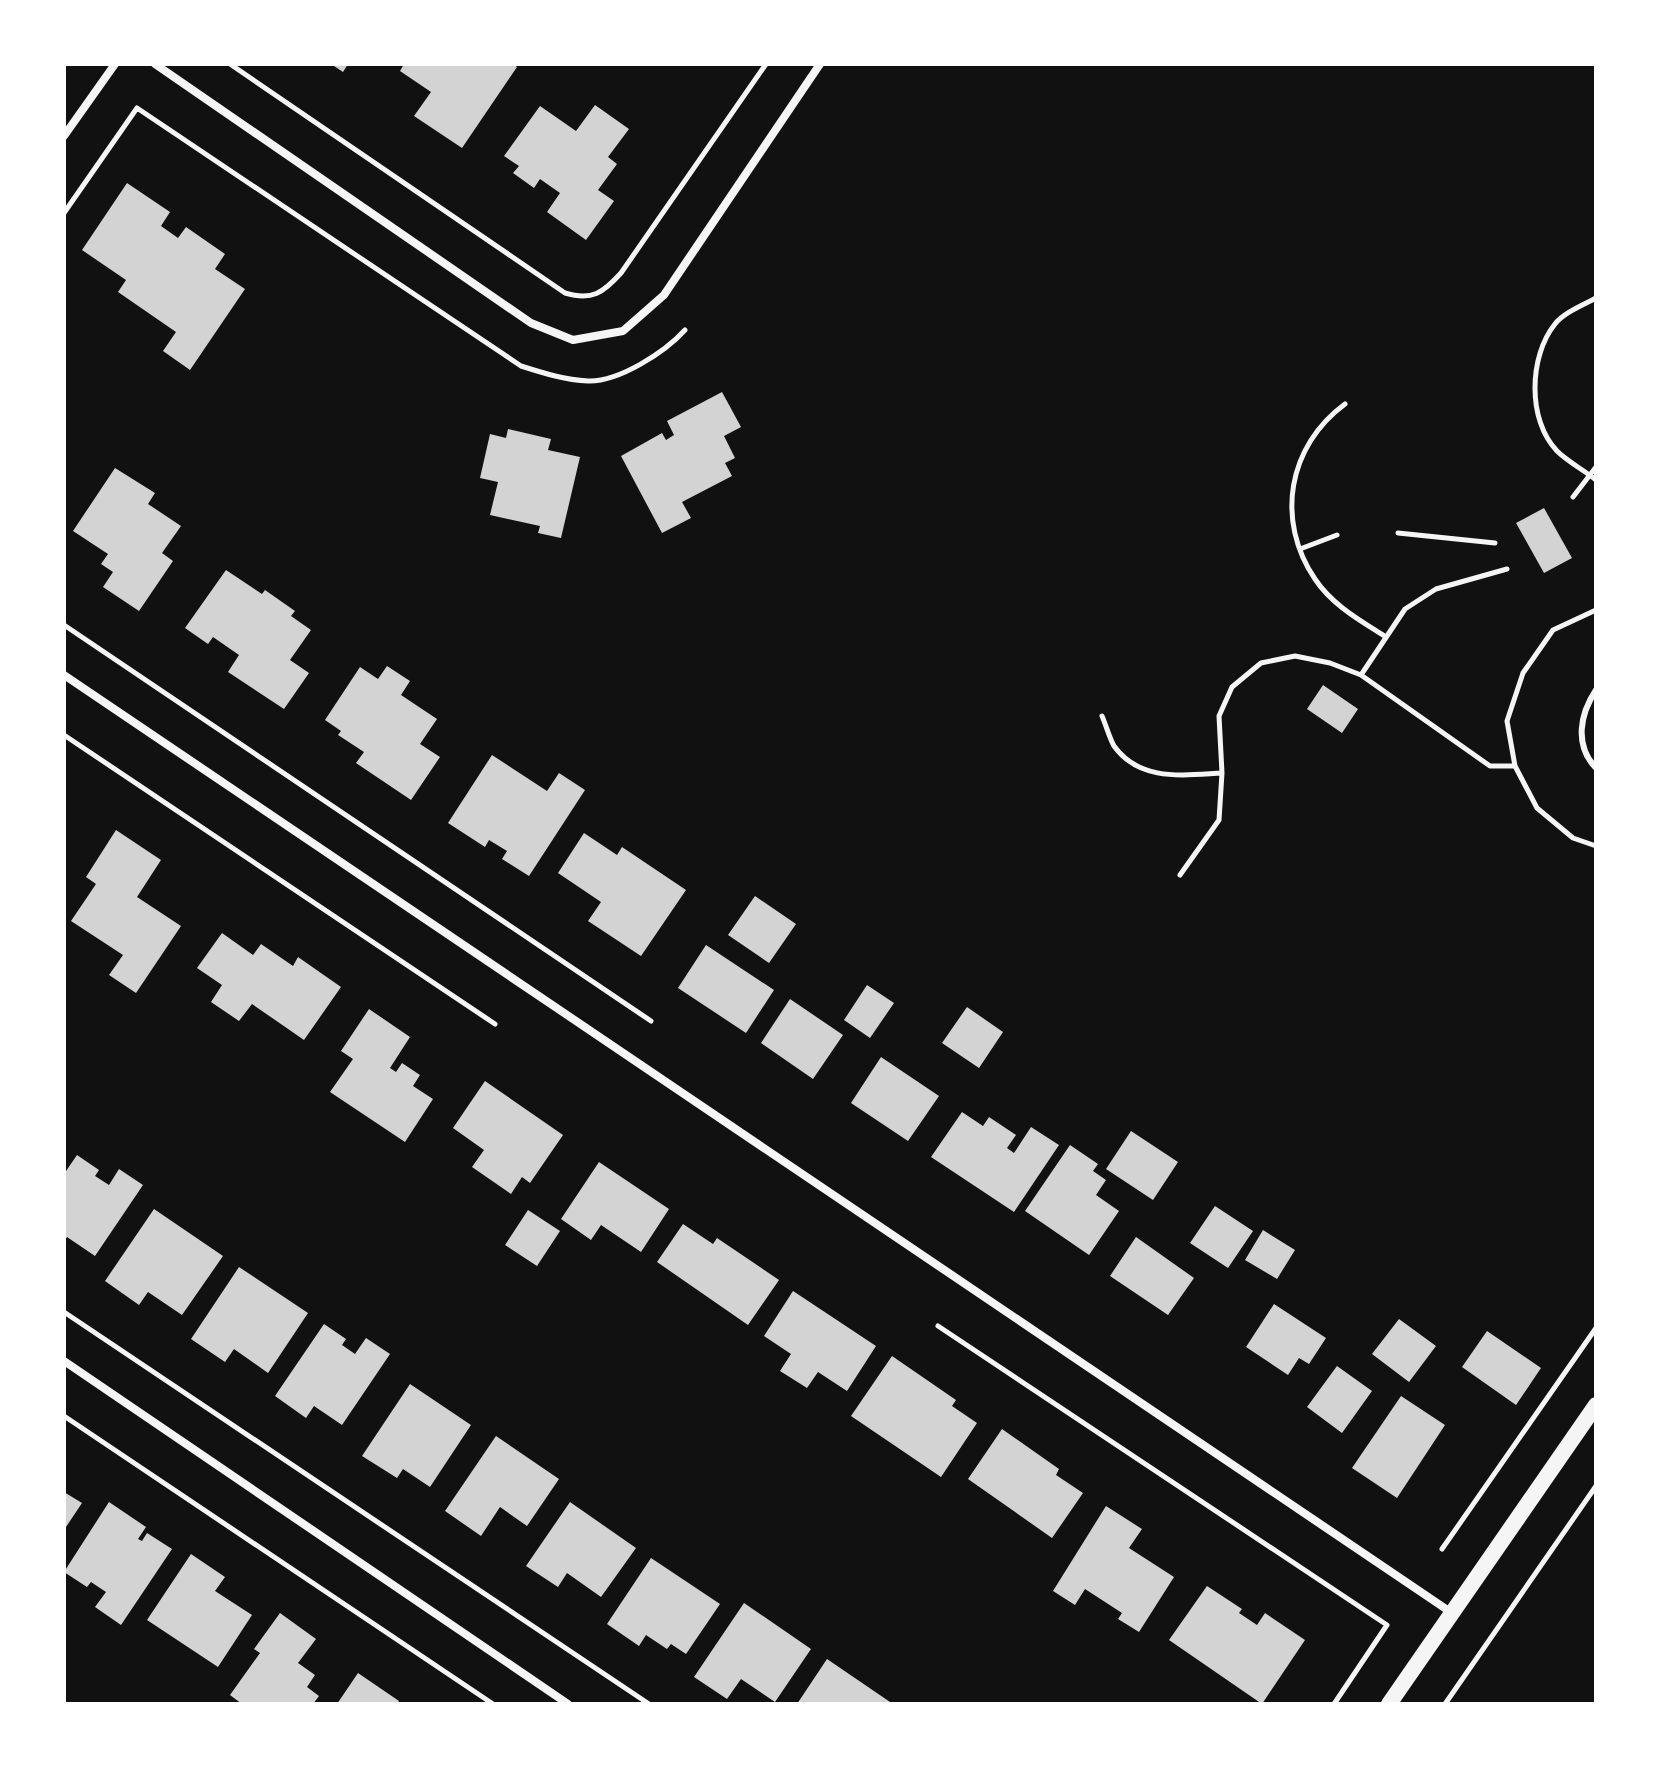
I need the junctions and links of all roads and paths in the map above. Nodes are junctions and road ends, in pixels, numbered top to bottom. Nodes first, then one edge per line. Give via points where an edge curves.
1 (115, 64) edge
2 (155, 64) edge
3 (230, 64) edge
4 (766, 64) edge
5 (820, 64) edge
6 (64, 136) edge
7 (64, 213) edge
8 (1596, 298) edge
9 (685, 330) dead end
10 (1345, 404) dead end
11 (1596, 467) edge
12 (1590, 475) junction
13 (1596, 480) edge
14 (1573, 497) dead end
15 (1398, 533) dead end
16 (1337, 535) dead end
17 (1495, 543) dead end
18 (1300, 549) junction
19 (1507, 569) dead end
20 (1596, 610) edge
21 (64, 625) edge
22 (1386, 637) junction
23 (64, 675) edge
24 (1361, 675) junction
25 (1596, 690) edge
26 (1102, 716) dead end
27 (64, 735) edge
28 (1515, 766) junction
29 (1596, 768) edge
30 (1222, 773) junction
31 (1596, 846) edge
32 (1180, 875) dead end
33 (651, 1021) dead end
34 (495, 1024) dead end
35 (64, 1312) edge
36 (938, 1326) dead end
37 (1596, 1328) edge
38 (64, 1361) edge
39 (1596, 1405) edge
40 (64, 1416) edge
41 (1596, 1486) edge
42 (1442, 1549) dead end
43 (1452, 1613) junction
44 (493, 1704) edge
45 (568, 1704) edge
46 (649, 1704) edge
47 (1334, 1704) edge
48 (1389, 1704) edge
49 (1445, 1704) edge

1 - 6 street
2 - 5 street via 531,323 573,340 623,331 664,295
3 - 4 path via 565,293 581,298 605,291 621,273
7 - 9 path via 137,108 521,366 553,377 592,381 632,369 671,346
8 - 12 path via 1556,321 1541,345 1536,384 1538,421 1556,450
10 - 18 path via 1308,442 1293,478 1291,516
11 - 12 path
12 - 13 path
12 - 14 path
15 - 17 path
16 - 18 path
18 - 22 path via 1315,580 1342,609
19 - 22 path via 1436,589 1405,609
20 - 28 path via 1553,630 1523,673 1507,721
21 - 33 path
22 - 24 path
23 - 43 street
24 - 28 path via 1490,766
24 - 30 path via 1295,656 1261,663 1232,687 1219,716
25 - 29 lane via 1581,726 1583,745
26 - 30 path via 1114,745 1132,763 1159,775
27 - 34 path
28 - 31 path via 1537,808 1573,838
30 - 32 path via 1219,820
35 - 46 path
36 - 47 path via 1387,1625
37 - 42 path
38 - 45 street
39 - 43 main road
40 - 44 path
41 - 49 path
43 - 48 main road

